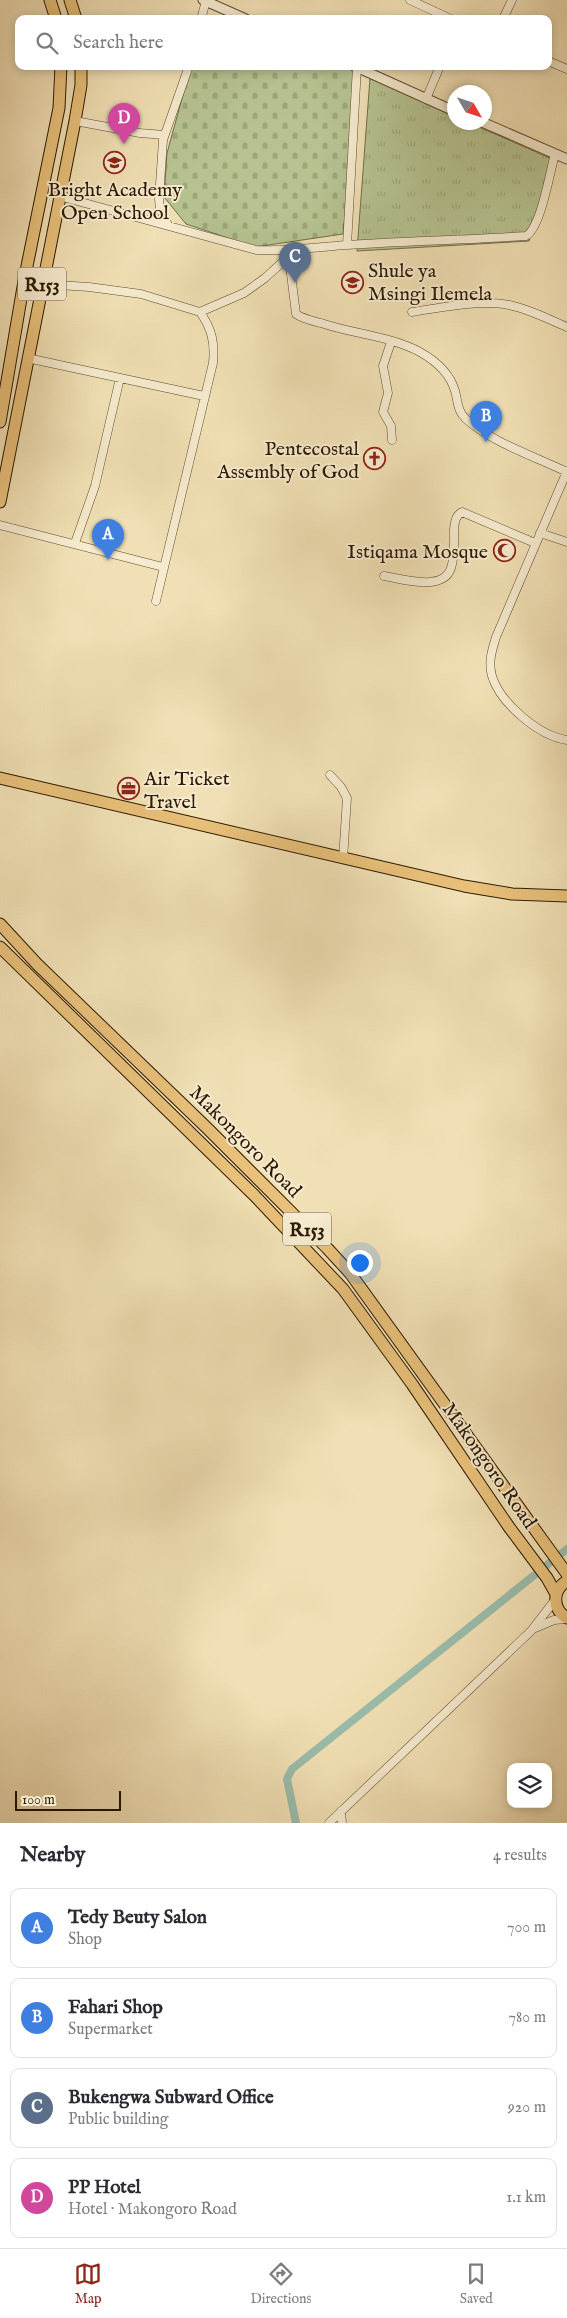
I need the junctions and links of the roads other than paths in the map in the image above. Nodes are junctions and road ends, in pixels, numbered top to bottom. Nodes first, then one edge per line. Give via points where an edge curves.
1 (50, 0) edge
2 (70, 0) edge
3 (410, 0) edge
4 (512, 0) edge
5 (204, 1) edge
6 (55, 15) edge
7 (75, 15) edge
8 (202, 15) edge
9 (237, 15) edge
10 (442, 15) edge
11 (505, 15) edge
12 (552, 63) edge
13 (567, 69) edge
14 (61, 70) edge
15 (81, 70) edge
16 (188, 70) edge
17 (356, 70) edge
18 (363, 70) edge
19 (438, 70) edge
20 (426, 99) junction
21 (447, 108) edge
22 (74, 121) junction
23 (492, 126) edge
24 (164, 135) junction
25 (555, 154) junction
26 (567, 159) edge
27 (59, 196) junction
28 (168, 225) junction
29 (347, 244) junction
30 (288, 254) junction
31 (42, 284) junction
32 (200, 312) junction
33 (412, 312) dead end
34 (567, 327) edge
35 (390, 342) junction
36 (27, 358) junction
37 (4, 378) edge
38 (120, 378) junction
39 (204, 396) junction
40 (0, 422) edge
41 (392, 440) dead end
42 (567, 472) edge
43 (0, 502) edge
44 (0, 525) edge
45 (540, 533) junction
46 (567, 542) edge
47 (74, 543) junction
48 (535, 543) junction
49 (163, 567) junction
50 (384, 576) dead end
51 (156, 601) dead end
52 (567, 740) edge
53 (330, 775) dead end
54 (0, 778) edge
55 (343, 858) junction
56 (567, 896) edge
57 (0, 924) edge
58 (0, 947) edge
59 (567, 1574) edge
60 (567, 1581) edge
61 (556, 1597) junction
62 (567, 1619) edge
63 (531, 1631) junction
64 (342, 1811) junction
65 (328, 1823) edge
66 (342, 1823) edge

1 - 6 main road
2 - 7 main road
3 - 10 street
4 - 11 street
5 - 8 street
5 - 9 street
12 - 13 street
14 - 37 main road, R153 via 60,108
15 - 22 main road, R153
16 - 24 street
17 - 29 street
18 - 20 street
19 - 20 street
20 - 21 street
22 - 24 street
22 - 27 main road, R153
23 - 25 street
24 - 28 street via 159,199
25 - 26 street
25 - 29 street via 537,221 526,236
27 - 28 street
27 - 31 main road, R153
28 - 30 street via 248,249
29 - 30 street
30 - 32 street via 265,278 244,293
30 - 35 street via 296,314
31 - 32 street via 141,294
31 - 36 main road, R153
32 - 39 street via 210,326 214,345 213,364
33 - 34 street via 476,304 507,304
35 - 41 street via 383,366 388,394 383,412 391,426
35 - 42 street via 419,352 441,367 454,389 458,410 472,424
36 - 38 street
36 - 43 main road, R153
37 - 40 main road, R153
38 - 39 street
38 - 47 street via 95,486
39 - 49 street
42 - 45 street
44 - 47 street
45 - 46 street
45 - 48 street
47 - 49 street
48 - 50 street via 462,512 455,521 452,565 443,578 430,582
48 - 52 street via 496,637 490,664 501,694 522,716 546,733
49 - 51 street
53 - 55 street via 347,798
54 - 55 main road
55 - 56 main road via 464,886 512,894
57 - 59 main road, Makongoro Road / R153 via 344,1267
58 - 61 main road, Makongoro Road / R153 via 247,1188 343,1289 547,1578
60 - 61 main road via 558,1588
61 - 62 main road, Makongoro Road / R153 via 559,1612
61 - 63 street
62 - 63 street via 545,1623
63 - 64 street
64 - 65 street
64 - 66 street

